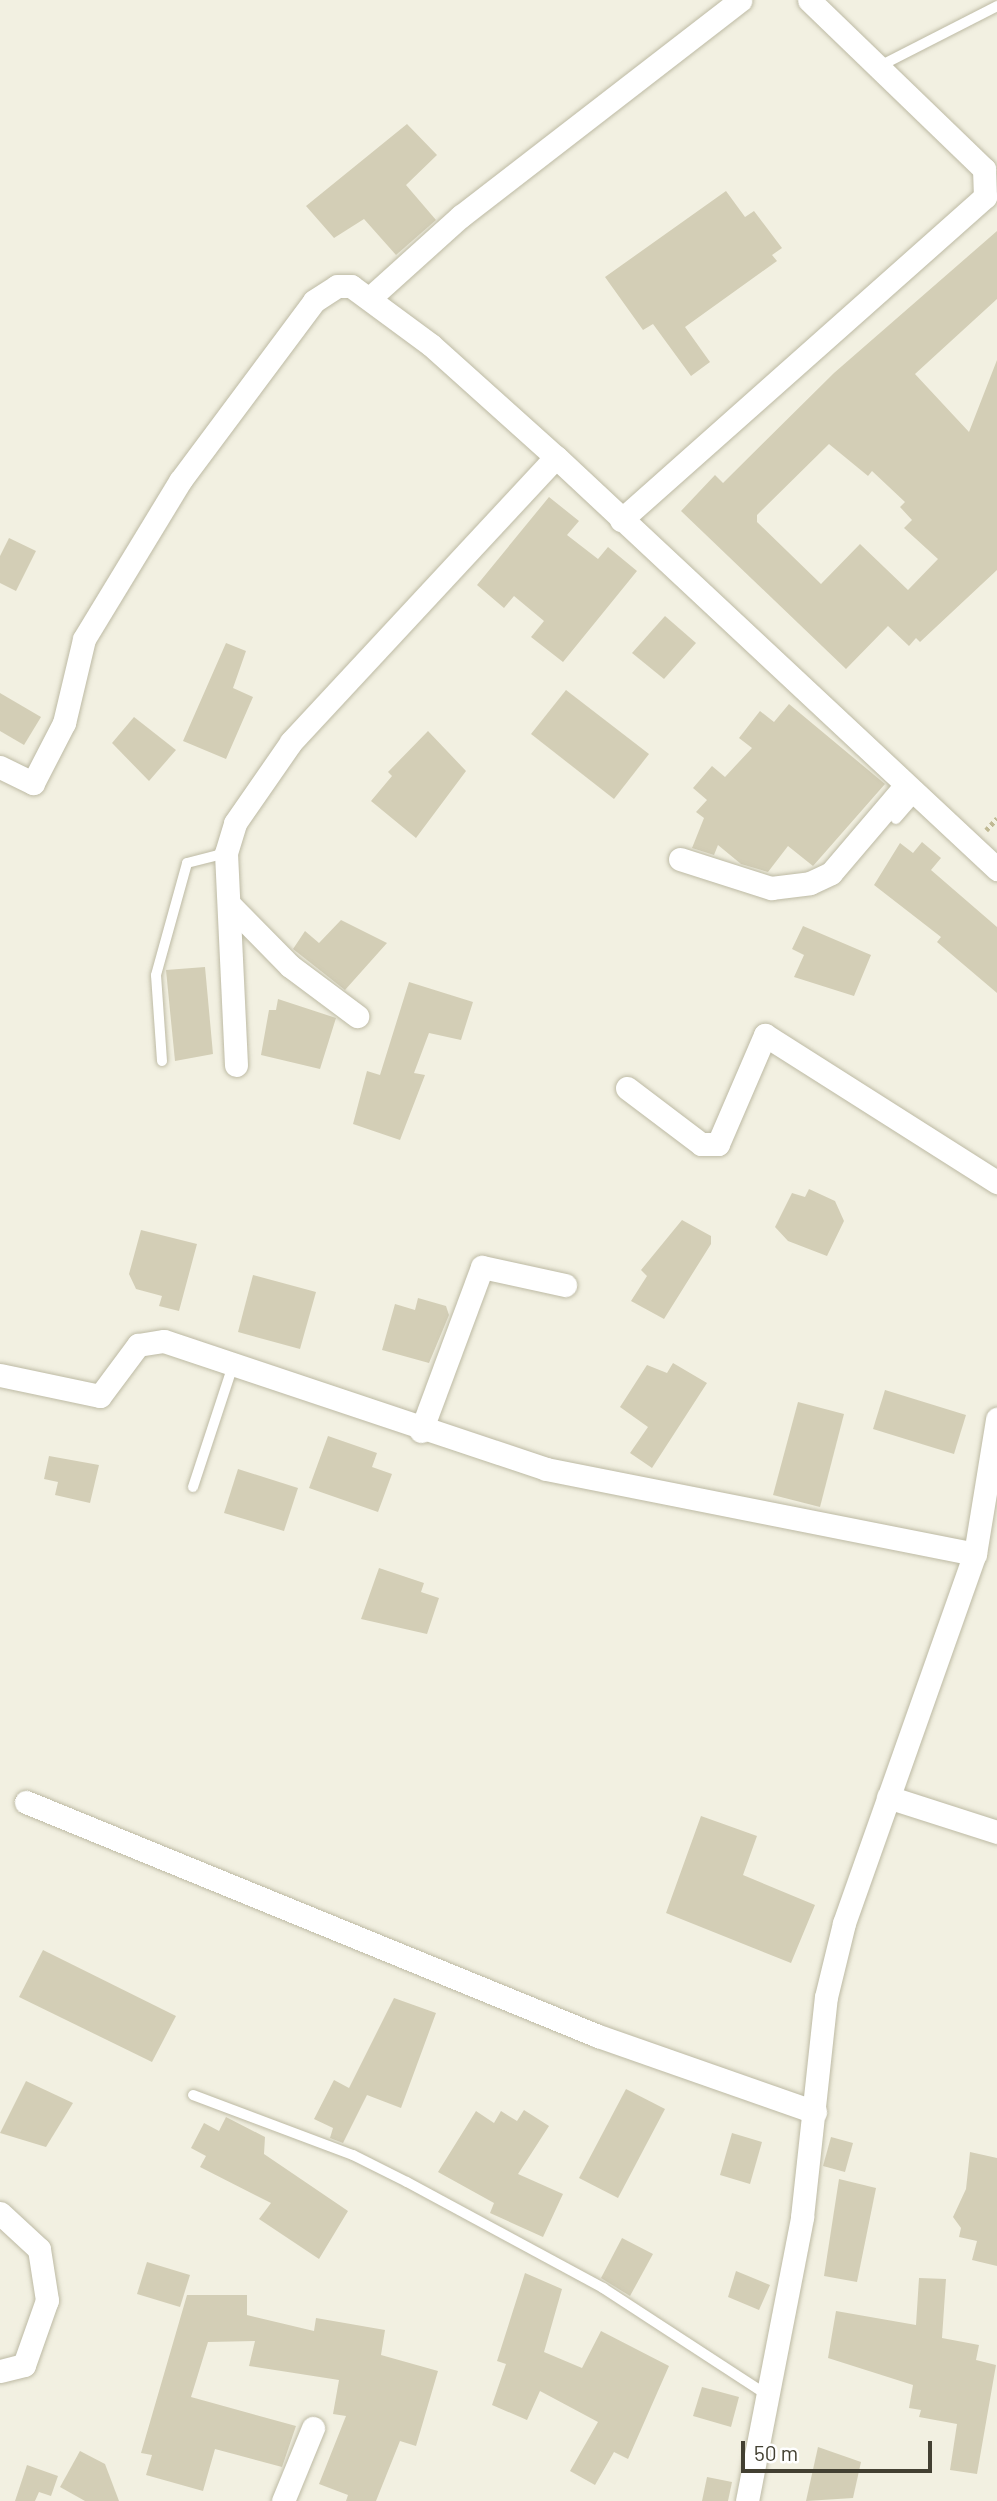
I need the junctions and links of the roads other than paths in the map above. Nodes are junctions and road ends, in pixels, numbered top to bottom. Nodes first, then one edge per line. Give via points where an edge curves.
1 (740, 0) edge
2 (809, 0) edge
3 (997, 6) edge
4 (878, 67) junction
5 (372, 296) junction
6 (556, 457) junction
7 (621, 520) junction
8 (0, 767) edge
9 (911, 791) junction
10 (896, 819) dead end
11 (226, 853) junction
12 (680, 859) dead end
13 (997, 869) edge
14 (230, 906) junction
15 (357, 1016) dead end
16 (162, 1061) dead end
17 (236, 1065) dead end
18 (627, 1088) dead end
19 (997, 1182) edge
20 (565, 1285) dead end
21 (233, 1365) junction
22 (0, 1375) edge
23 (997, 1419) edge
24 (421, 1431) junction
25 (194, 1487) dead end
26 (975, 1554) junction
27 (888, 1797) junction
28 (26, 1802) dead end
29 (997, 1832) edge
30 (193, 2095) dead end
31 (815, 2112) junction
32 (0, 2213) edge
33 (0, 2371) edge
34 (769, 2397) junction
35 (313, 2428) dead end
36 (283, 2501) edge
37 (747, 2501) edge

1 - 5 street via 461,216
2 - 4 street
3 - 4 lane
4 - 7 street via 984,169 985,197
5 - 6 street
5 - 8 street via 351,286 326,292 264,364 180,481 84,639 64,723 33,783
6 - 7 street
6 - 11 street via 291,742 252,790
7 - 9 street
9 - 10 lane
9 - 12 street via 831,873 810,883 771,888
9 - 13 street
11 - 14 street
11 - 16 lane via 187,863 156,975
14 - 15 street via 290,966
14 - 17 street
18 - 19 street via 701,1144 718,1144 765,1035
20 - 24 street via 482,1267
21 - 22 street via 152,1339 128,1354 100,1396
21 - 24 street
21 - 25 lane
23 - 26 street
24 - 26 street via 545,1469
26 - 27 street
27 - 29 street
27 - 31 street via 829,1984
28 - 31 street via 598,2036
30 - 34 lane via 407,2182 603,2288
31 - 34 street
32 - 33 street via 39,2249 47,2300 24,2365
34 - 37 street
35 - 36 street

